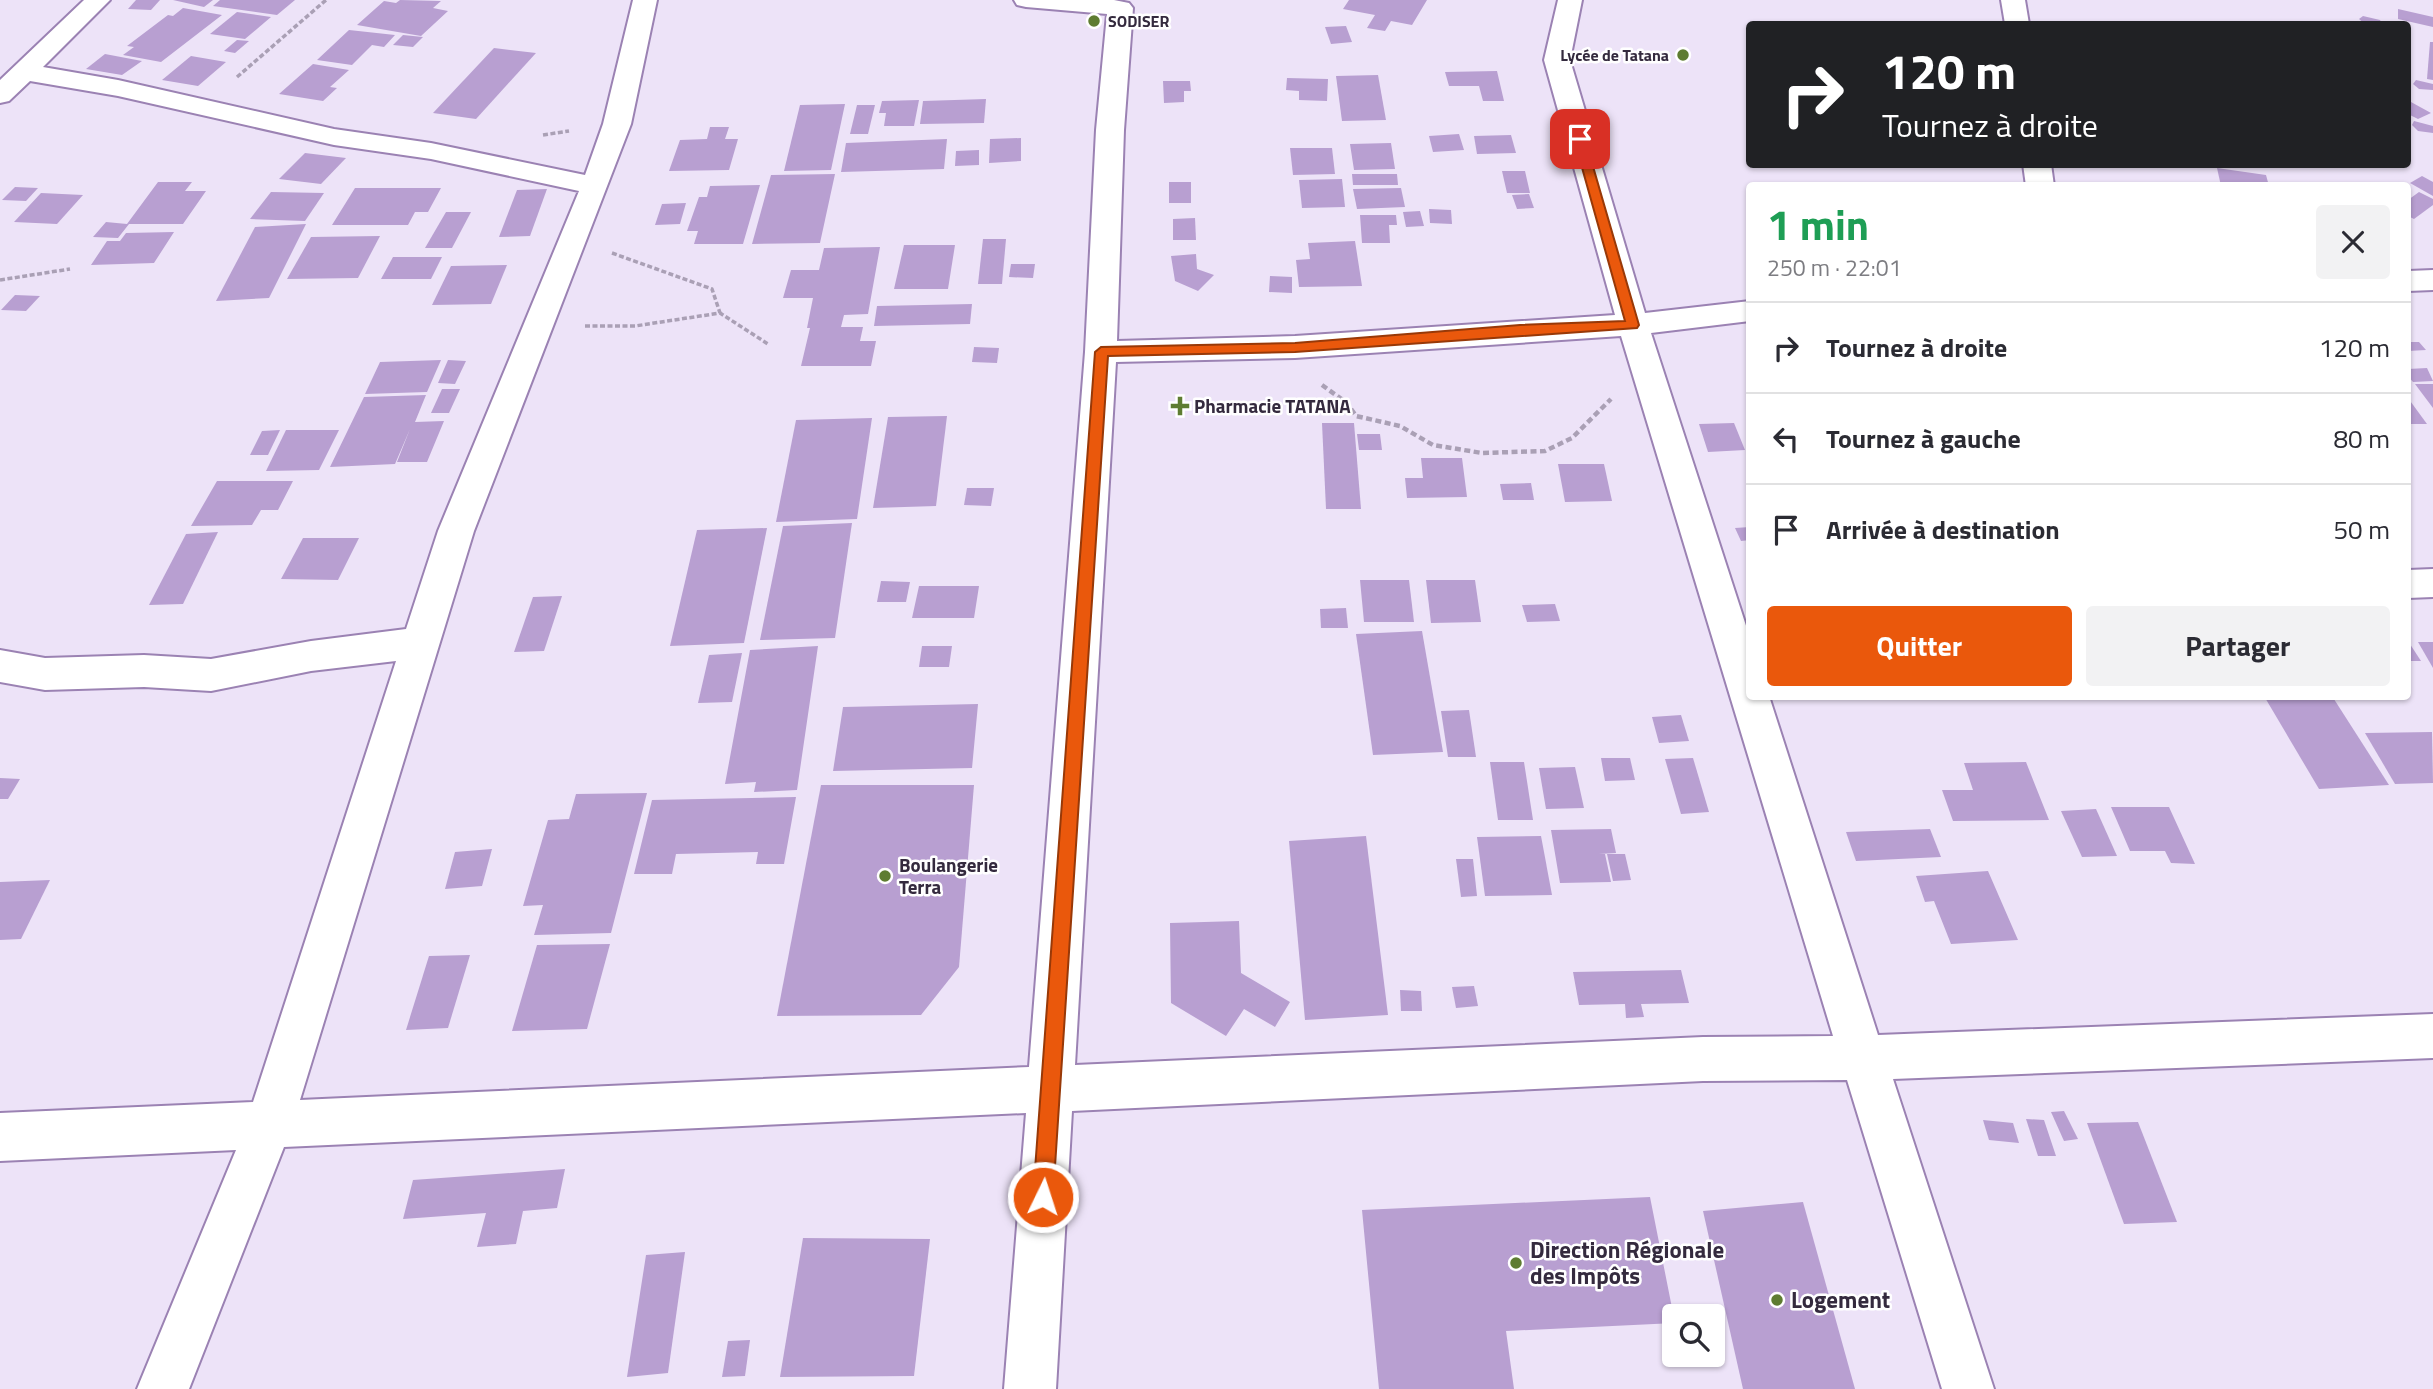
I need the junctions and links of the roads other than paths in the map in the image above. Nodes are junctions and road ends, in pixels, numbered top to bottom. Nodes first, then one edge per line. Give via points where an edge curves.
1 (98, 0) edge
2 (645, 0) edge
3 (1026, 0) edge
4 (1570, 0) edge
5 (2013, 0) edge
6 (1122, 4) edge
7 (2016, 21) edge
8 (23, 72) junction
9 (1, 93) edge
10 (595, 187) junction
11 (2411, 281) edge
12 (2433, 281) edge
13 (1746, 311) edge
14 (1633, 325) junction
15 (1101, 352) junction
16 (2433, 583) edge
17 (2411, 584) edge
18 (1737, 616) edge
19 (420, 643) junction
20 (1746, 648) edge
21 (0, 666) edge
22 (1761, 700) edge
23 (2433, 1036) edge
24 (1863, 1058) junction
25 (1051, 1087) junction
26 (269, 1126) junction
27 (0, 1137) edge
28 (163, 1389) edge
29 (1030, 1389) edge
30 (1968, 1389) edge

1 - 8 street
2 - 10 street via 617,124
3 - 6 street
4 - 14 street via 1557,60
5 - 7 street
6 - 15 street via 1110,130
8 - 9 street
8 - 10 street
10 - 19 street via 456,531
11 - 12 street
13 - 14 street
14 - 15 street via 1270,348
14 - 18 street
15 - 25 street
16 - 17 street
18 - 20 street
19 - 21 street via 311,656 211,675 144,671 46,674
19 - 26 street
22 - 24 street
23 - 24 street
24 - 25 street via 1703,1059
24 - 30 street
25 - 26 street
25 - 29 street
26 - 27 street
26 - 28 street

